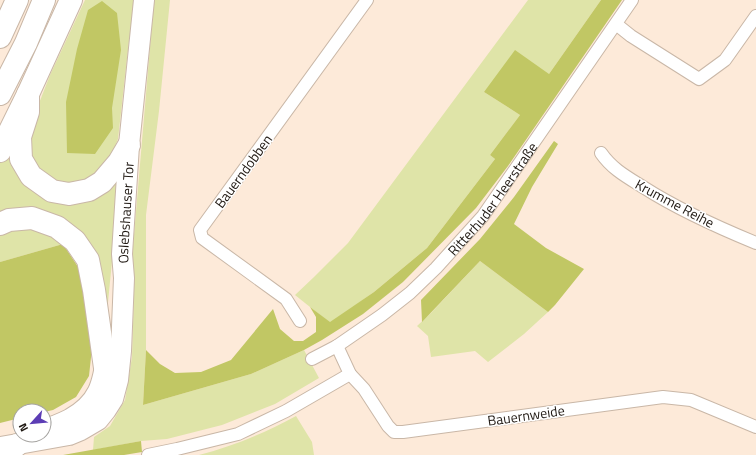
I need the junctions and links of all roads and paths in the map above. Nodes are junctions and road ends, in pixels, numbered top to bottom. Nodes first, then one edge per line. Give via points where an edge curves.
1 (17, 0) edge
2 (44, 0) edge
3 (71, 0) edge
4 (144, 0) edge
5 (367, 0) edge
6 (632, 0) edge
7 (756, 16) edge
8 (616, 24) junction
9 (0, 37) edge
10 (0, 94) edge
11 (28, 94) junction
12 (129, 146) junction
13 (0, 151) edge
14 (600, 153) dead end
15 (0, 224) edge
16 (756, 243) edge
17 (122, 254) junction
18 (300, 321) dead end
19 (337, 346) junction
20 (312, 359) dead end
21 (105, 368) junction
22 (350, 374) junction
23 (52, 426) edge
24 (756, 427) edge
25 (8, 443) edge
26 (148, 455) edge

1 - 9 highway
2 - 10 highway
3 - 11 highway
4 - 12 highway, Oslebshauser Tor
5 - 18 street, Bauerndobben via 200,230 202,238 286,299
6 - 8 street, Ritterhuder Heerstraße
7 - 8 street via 725,60 699,79
8 - 19 street, Ritterhuder Heerstraße via 482,216 410,293
11 - 12 highway via 28,112 20,137 21,159 31,176 52,191 69,194 89,190 102,182
11 - 13 highway
12 - 17 highway, Oslebshauser Tor
14 - 16 street, Krumme Reihe via 609,164 662,199
15 - 21 highway via 9,220 32,218 57,226 75,241 88,260
17 - 21 highway via 116,275
17 - 25 highway, Oslebshauser Tor via 122,351 113,399 98,420 81,430 69,435
19 - 20 street, Ritterhuder Heerstraße
19 - 22 street, Bauernweide
21 - 23 highway via 99,390 91,404 79,414
22 - 24 street, Bauernweide via 394,432 663,397 691,400
22 - 26 street via 286,411 238,434

